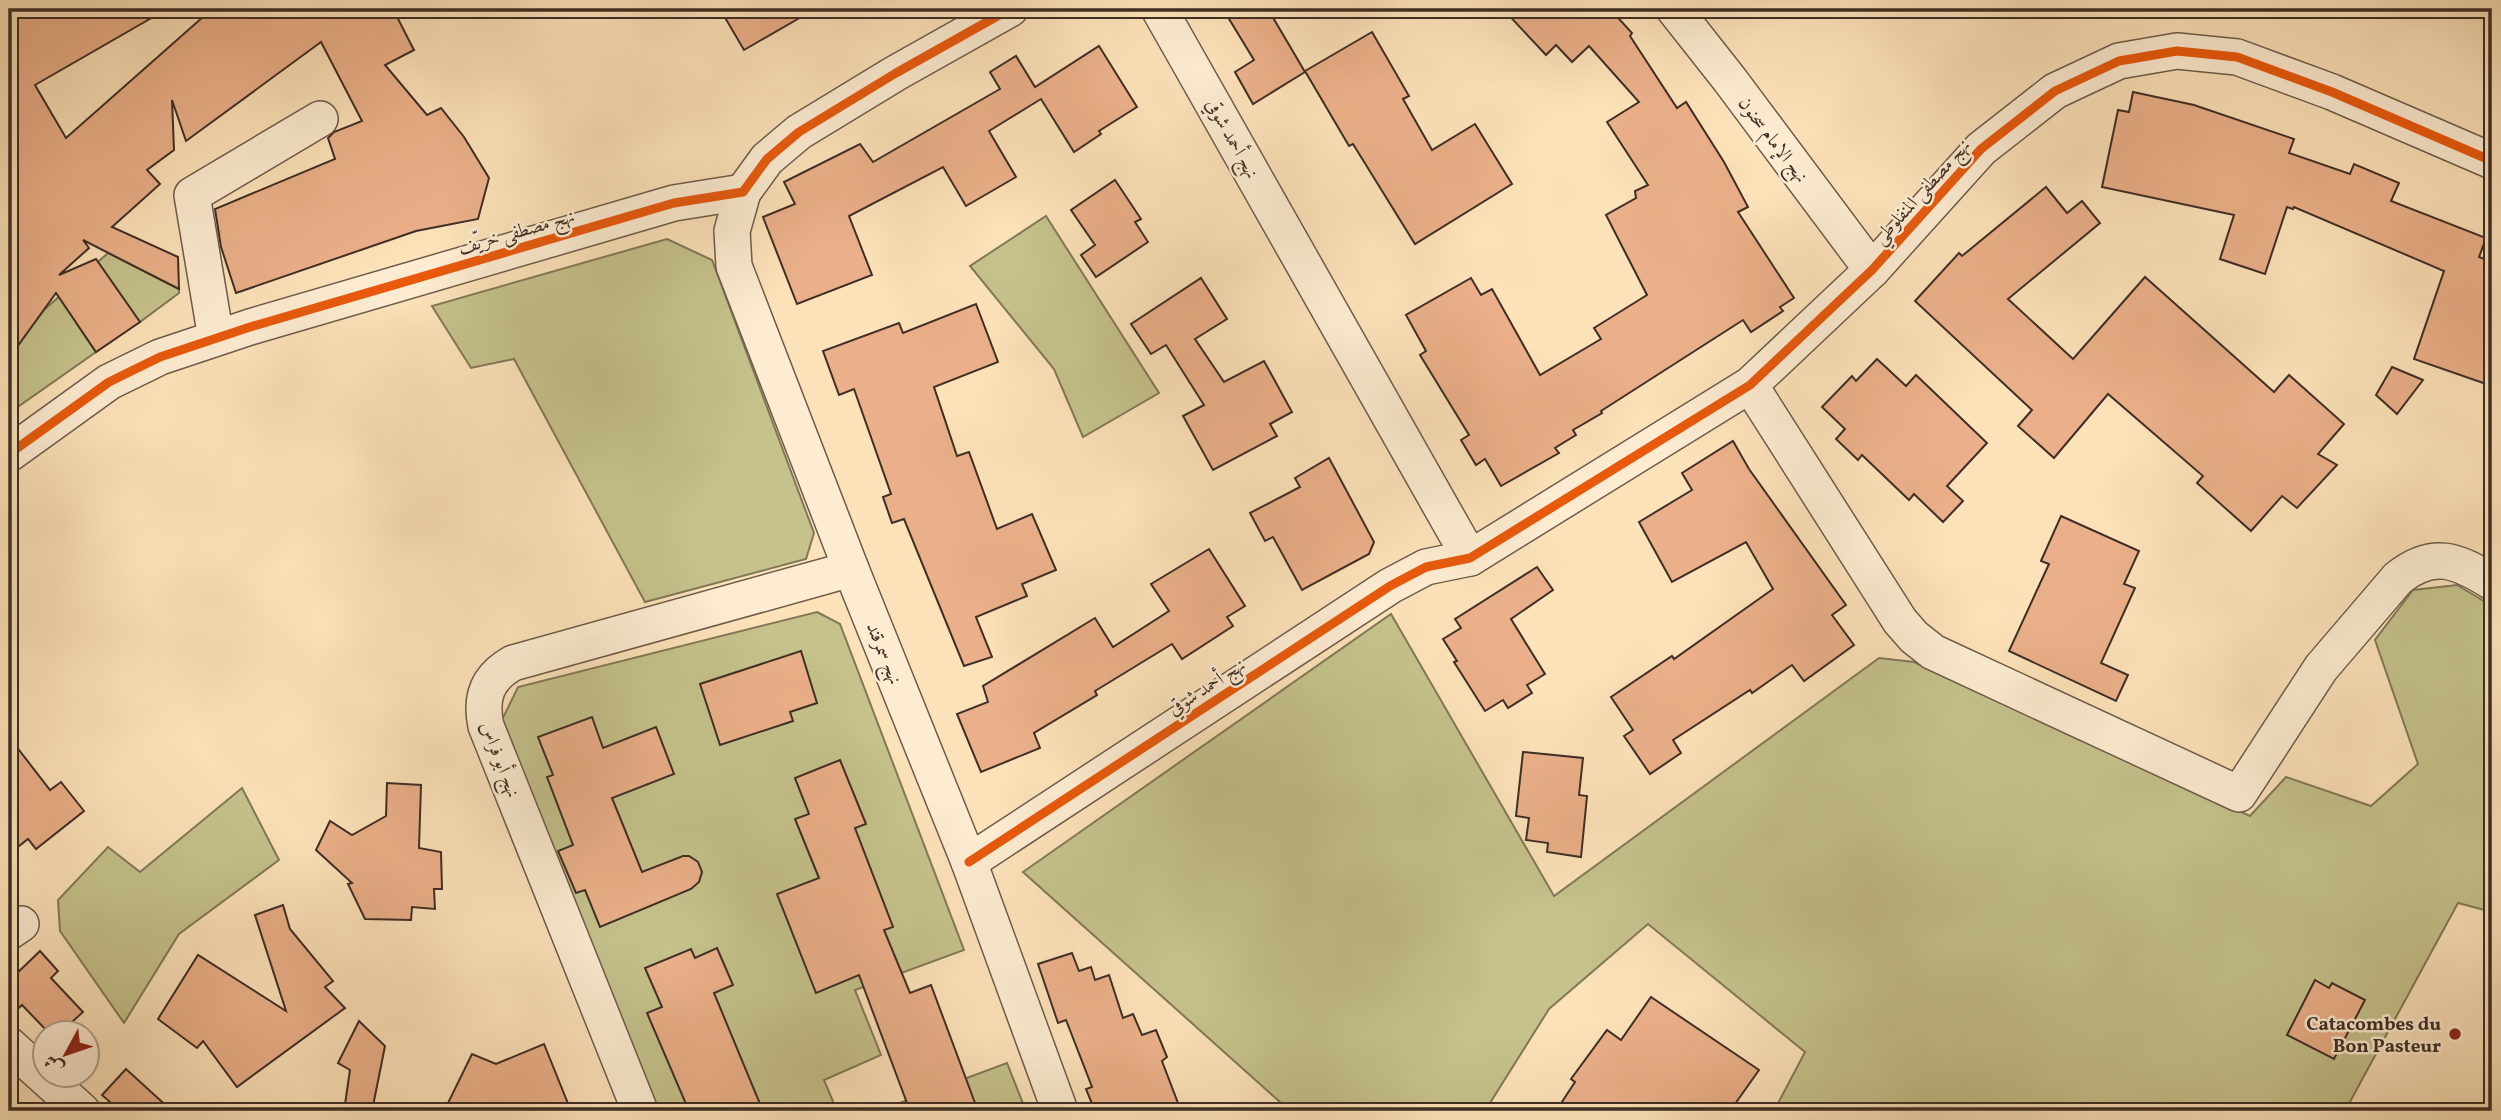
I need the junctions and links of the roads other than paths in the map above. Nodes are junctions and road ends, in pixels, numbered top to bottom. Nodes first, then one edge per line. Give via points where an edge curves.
1 (1010, 9) edge
2 (1160, 9) edge
3 (1674, 9) edge
4 (320, 119) dead end
5 (2492, 161) edge
6 (743, 192) junction
7 (1872, 270) junction
8 (216, 338) junction
9 (1750, 385) junction
10 (9, 454) edge
11 (1470, 558) junction
12 (851, 569) junction
13 (2492, 582) edge
14 (969, 862) junction
15 (9, 1045) edge
16 (82, 1111) edge
17 (640, 1111) edge
18 (1060, 1111) edge

1 - 6 street via 799,132 767,159
2 - 11 street, نهج أحمد شوقي
3 - 7 street, نهج الإمام سحنون
4 - 8 street via 192,195
5 - 7 street, نهج مصطفى المنفلوطي via 2332,92 2236,57 2177,51 2119,61 2055,92 1981,149
6 - 8 street, نهج مصطفى خريّف via 674,203
6 - 12 street, نهج سمرقند via 732,231 734,266
7 - 9 street, نهج مصطفى المنفلوطي
8 - 10 street, نهج مصطفى خريّف via 160,357 109,382
9 - 11 street, نهج مصطفى المنفلوطي
9 - 13 street via 1914,638 1933,652 2239,794 2321,668 2398,578 2426,561 2442,560 2466,566
11 - 14 street, نهج أحمد شوقي via 1426,567 1390,586
12 - 14 street, نهج سمرقند
12 - 17 street, نهج أبو فراس via 513,663 492,679 487,691 482,707 486,726
14 - 18 street, نهج سمرقند
15 - 16 street

